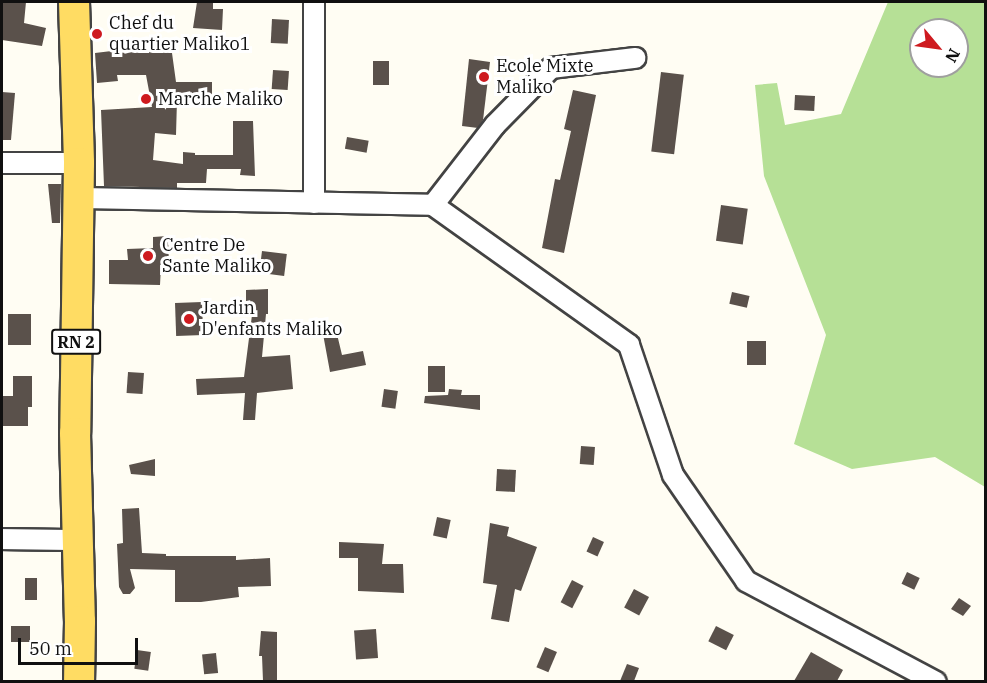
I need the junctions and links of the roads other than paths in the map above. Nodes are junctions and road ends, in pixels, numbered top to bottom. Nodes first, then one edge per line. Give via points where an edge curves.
1 (74, 2) edge
2 (315, 2) edge
3 (635, 58) dead end
4 (2, 163) edge
5 (79, 163) junction
6 (79, 198) junction
7 (314, 202) junction
8 (433, 204) junction
9 (2, 539) edge
10 (78, 540) junction
11 (79, 681) edge
12 (936, 681) edge

1 - 5 main road, RN 2
2 - 7 street
3 - 8 street via 551,68 495,125
4 - 5 street
5 - 6 main road, RN 2
6 - 7 street
6 - 10 main road, RN 2 via 75,433
7 - 8 street
8 - 12 street via 629,345 673,475 746,581
9 - 10 street
10 - 11 main road, RN 2

